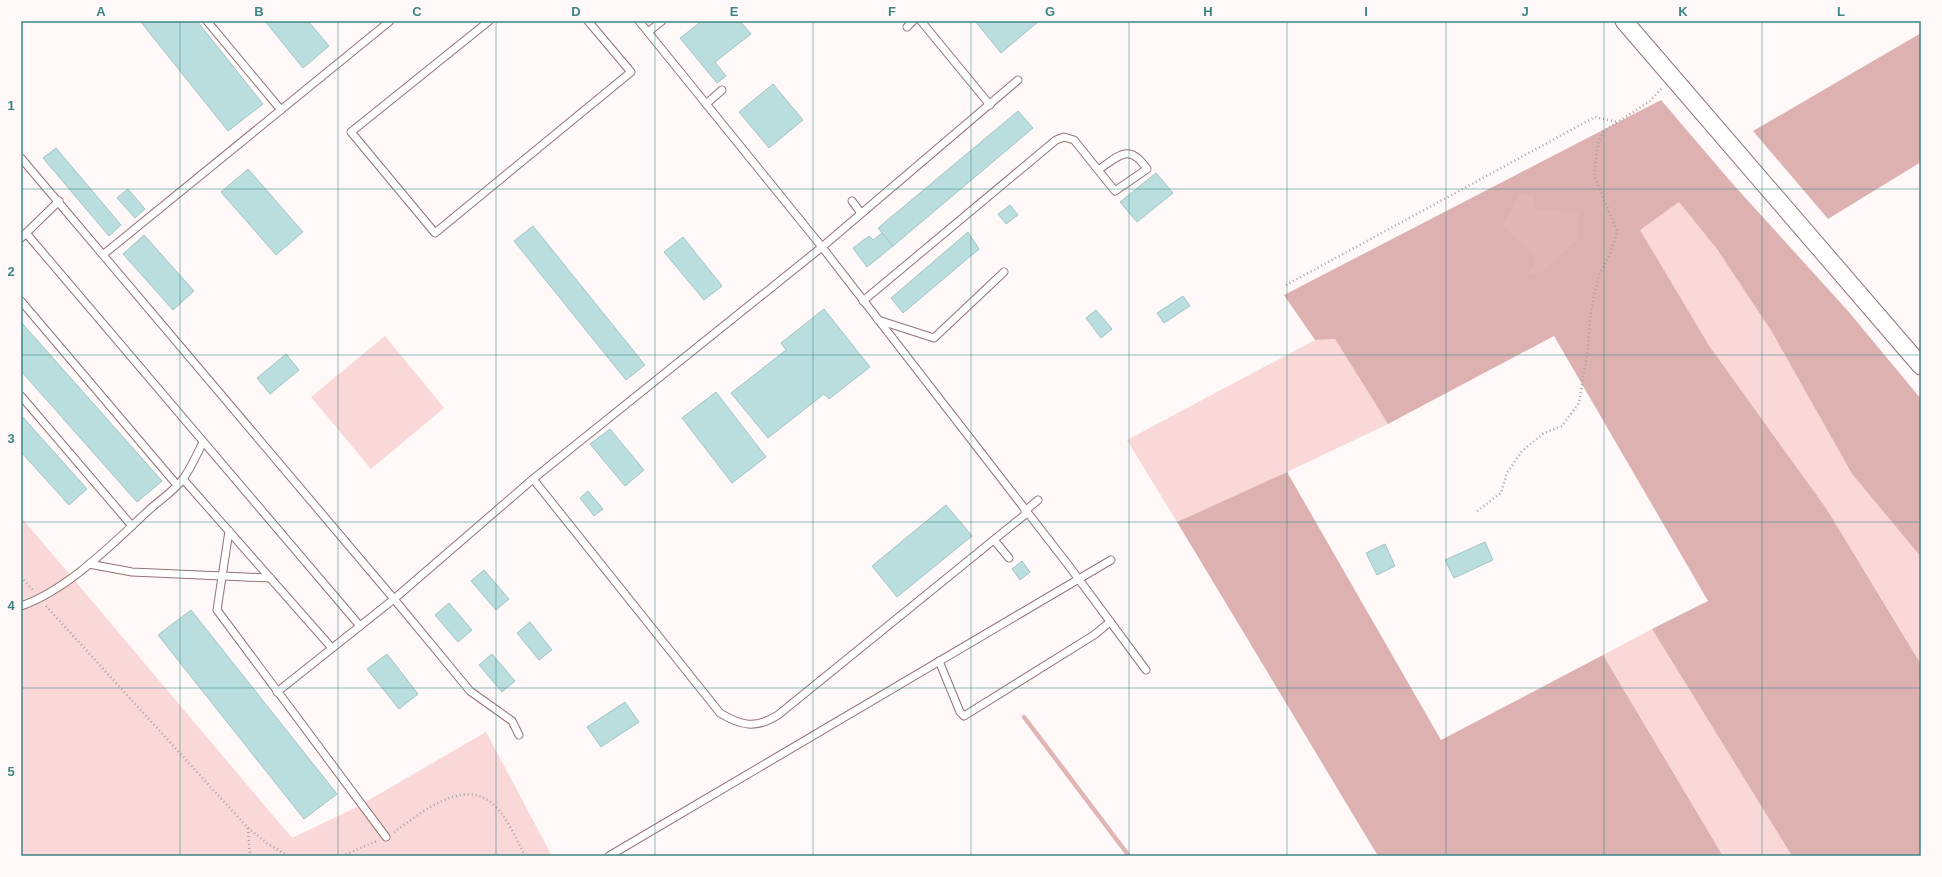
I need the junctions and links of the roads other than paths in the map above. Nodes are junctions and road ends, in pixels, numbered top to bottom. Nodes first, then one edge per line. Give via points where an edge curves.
1 (207, 21) edge
2 (390, 21) edge
3 (489, 21) edge
4 (588, 21) edge
5 (639, 21) edge
6 (662, 21) edge
7 (913, 21) edge
8 (921, 21) edge
9 (1624, 21) edge
10 (907, 27) dead end
11 (648, 32) junction
12 (1018, 80) dead end
13 (722, 90) dead end
14 (706, 104) junction
15 (990, 106) junction
16 (281, 110) junction
17 (21, 158) edge
18 (1098, 170) junction
19 (59, 201) junction
20 (852, 201) dead end
21 (861, 213) junction
22 (24, 235) edge
23 (822, 247) junction
24 (104, 254) junction
25 (1004, 272) dead end
26 (21, 301) edge
27 (863, 301) junction
28 (878, 320) junction
29 (1921, 366) edge
30 (21, 396) edge
31 (203, 442) junction
32 (183, 479) junction
33 (533, 479) junction
34 (177, 485) junction
35 (1038, 500) dead end
36 (1026, 512) junction
37 (132, 526) junction
38 (229, 531) junction
39 (994, 540) junction
40 (1008, 558) dead end
41 (1111, 560) dead end
42 (89, 564) junction
43 (222, 576) junction
44 (270, 578) junction
45 (1079, 580) junction
46 (394, 599) junction
47 (21, 606) edge
48 (1110, 622) junction
49 (360, 626) junction
50 (331, 648) junction
51 (940, 661) junction
52 (1146, 670) dead end
53 (277, 692) junction
54 (519, 735) dead end
55 (386, 837) road end
56 (609, 856) edge

1 - 16 lane
2 - 16 lane
3 - 4 lane via 351,132 435,233 631,72
5 - 11 lane
6 - 11 lane
7 - 10 lane
8 - 15 lane
9 - 29 street
11 - 14 lane
12 - 15 lane
13 - 14 lane
14 - 23 lane
15 - 21 lane
16 - 24 lane
17 - 19 lane
18 - 18 lane via 1126,154 1137,157 1146,170 1115,191
18 - 27 lane via 1074,140 1064,137 1056,140
19 - 22 lane
19 - 24 lane
20 - 21 lane
21 - 23 lane
22 - 31 lane
23 - 27 lane
23 - 33 lane
24 - 46 lane
25 - 28 lane via 934,338
26 - 34 lane
27 - 28 lane
28 - 36 lane
30 - 37 lane
31 - 32 lane
31 - 49 lane
32 - 34 lane
32 - 38 lane
33 - 39 lane via 720,713 742,724 767,722 778,715
33 - 46 lane
34 - 37 lane
35 - 36 lane
36 - 39 lane
36 - 45 lane
37 - 42 lane
38 - 43 lane
38 - 44 lane
39 - 40 lane
41 - 45 lane
42 - 43 lane via 132,572
42 - 47 lane via 40,599
43 - 44 lane
43 - 53 lane via 216,610
44 - 50 lane
45 - 48 lane
45 - 51 lane
46 - 49 lane
46 - 54 lane via 470,691 512,722
48 - 51 lane via 1094,635 964,716 960,712
48 - 52 lane
49 - 50 lane
50 - 53 lane
51 - 56 lane
53 - 55 lane

